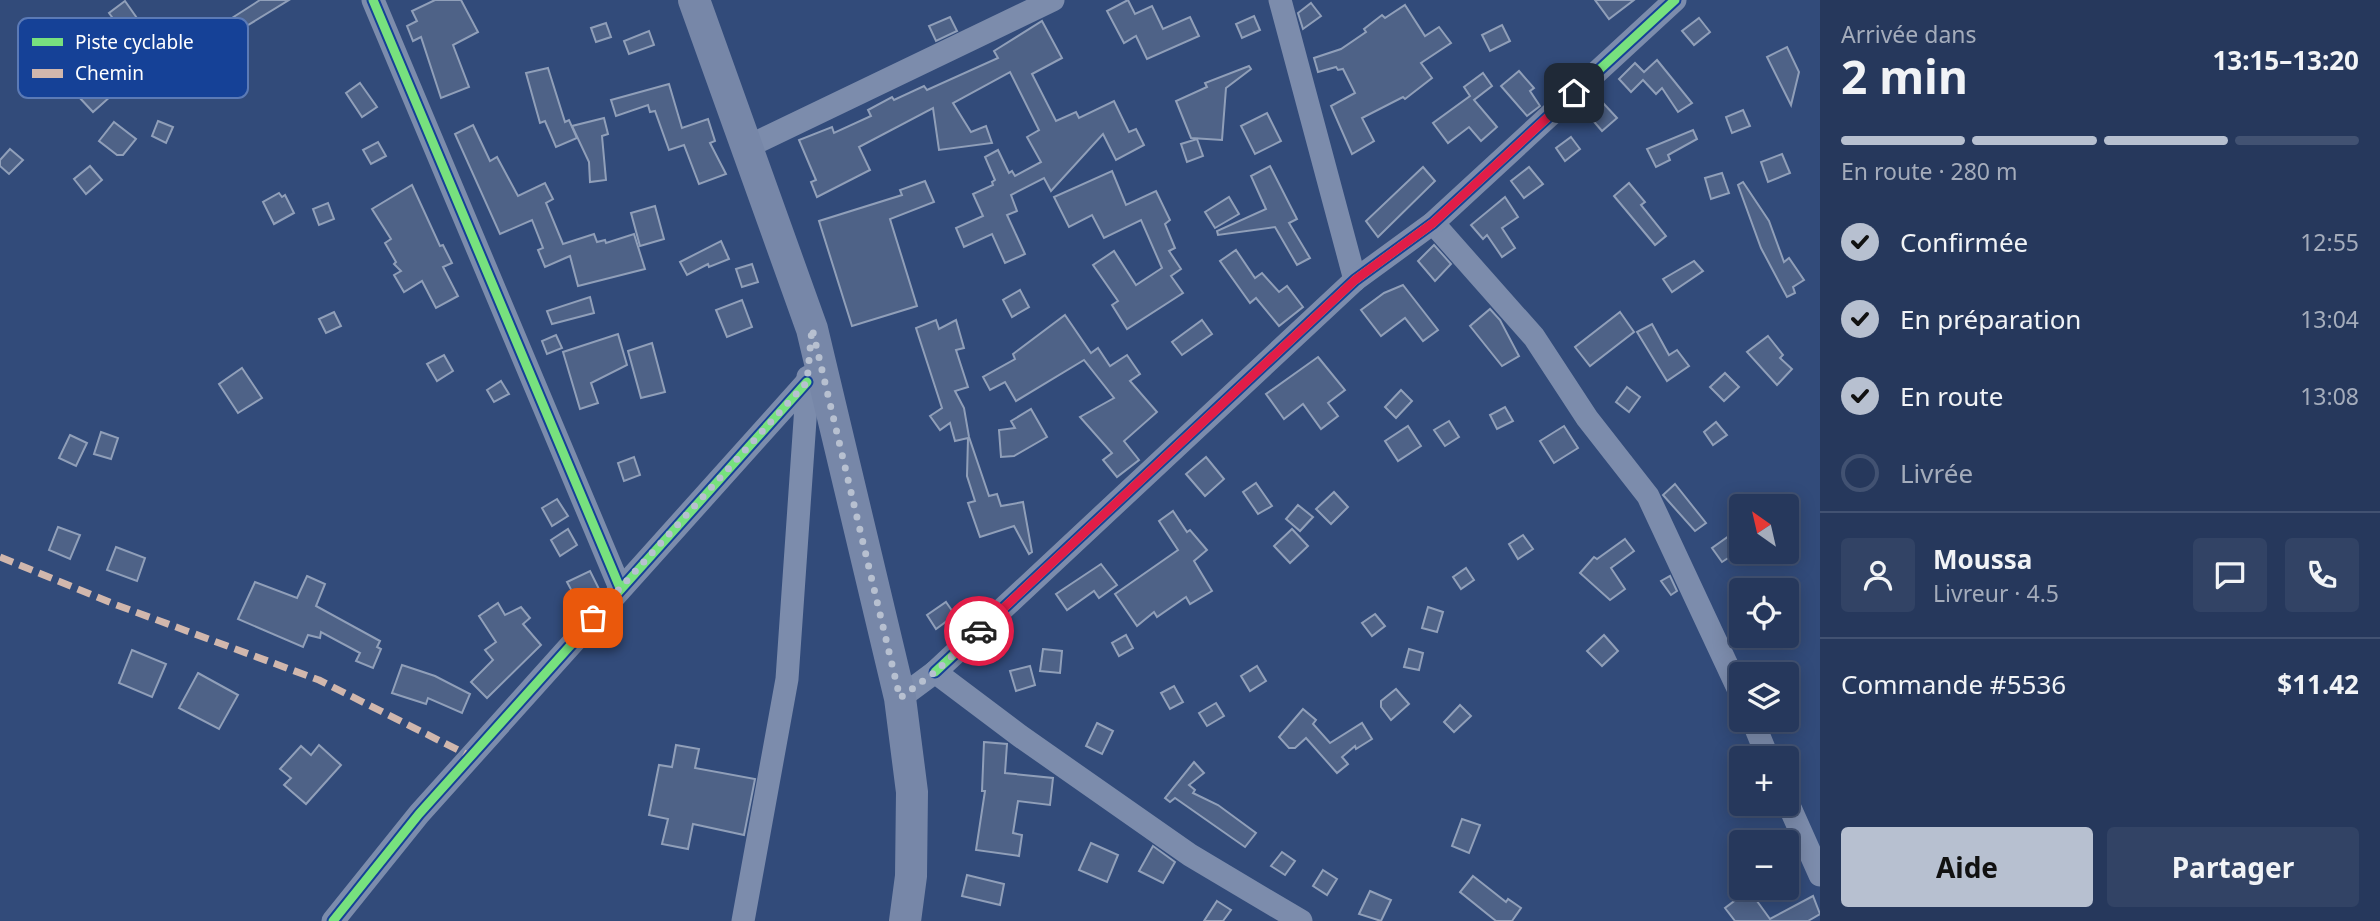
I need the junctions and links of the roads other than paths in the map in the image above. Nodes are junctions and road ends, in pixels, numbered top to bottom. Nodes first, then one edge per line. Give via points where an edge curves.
1 (373, 0) edge
2 (694, 0) edge
3 (1054, 0) edge
4 (1280, 0) edge
5 (1675, 0) edge
6 (747, 147) junction
7 (1433, 223) junction
8 (1355, 280) junction
9 (812, 328) junction
10 (807, 382) junction
11 (620, 588) junction
12 (1729, 669) edge
13 (935, 672) junction
14 (900, 698) junction
15 (1794, 816) edge
16 (1820, 875) edge
17 (333, 921) edge
18 (743, 921) edge
19 (905, 921) edge
20 (1301, 921) edge

1 - 11 street
2 - 6 main road
3 - 6 street
4 - 8 street
5 - 7 street
6 - 9 main road
7 - 8 street
7 - 12 street via 1534,337 1587,418 1648,496
8 - 13 street
9 - 10 street
9 - 14 main road
10 - 11 street
10 - 18 street via 786,679
11 - 17 street via 419,814
13 - 14 street
13 - 20 street via 1189,855
14 - 19 main road via 912,792 911,876
15 - 16 street

